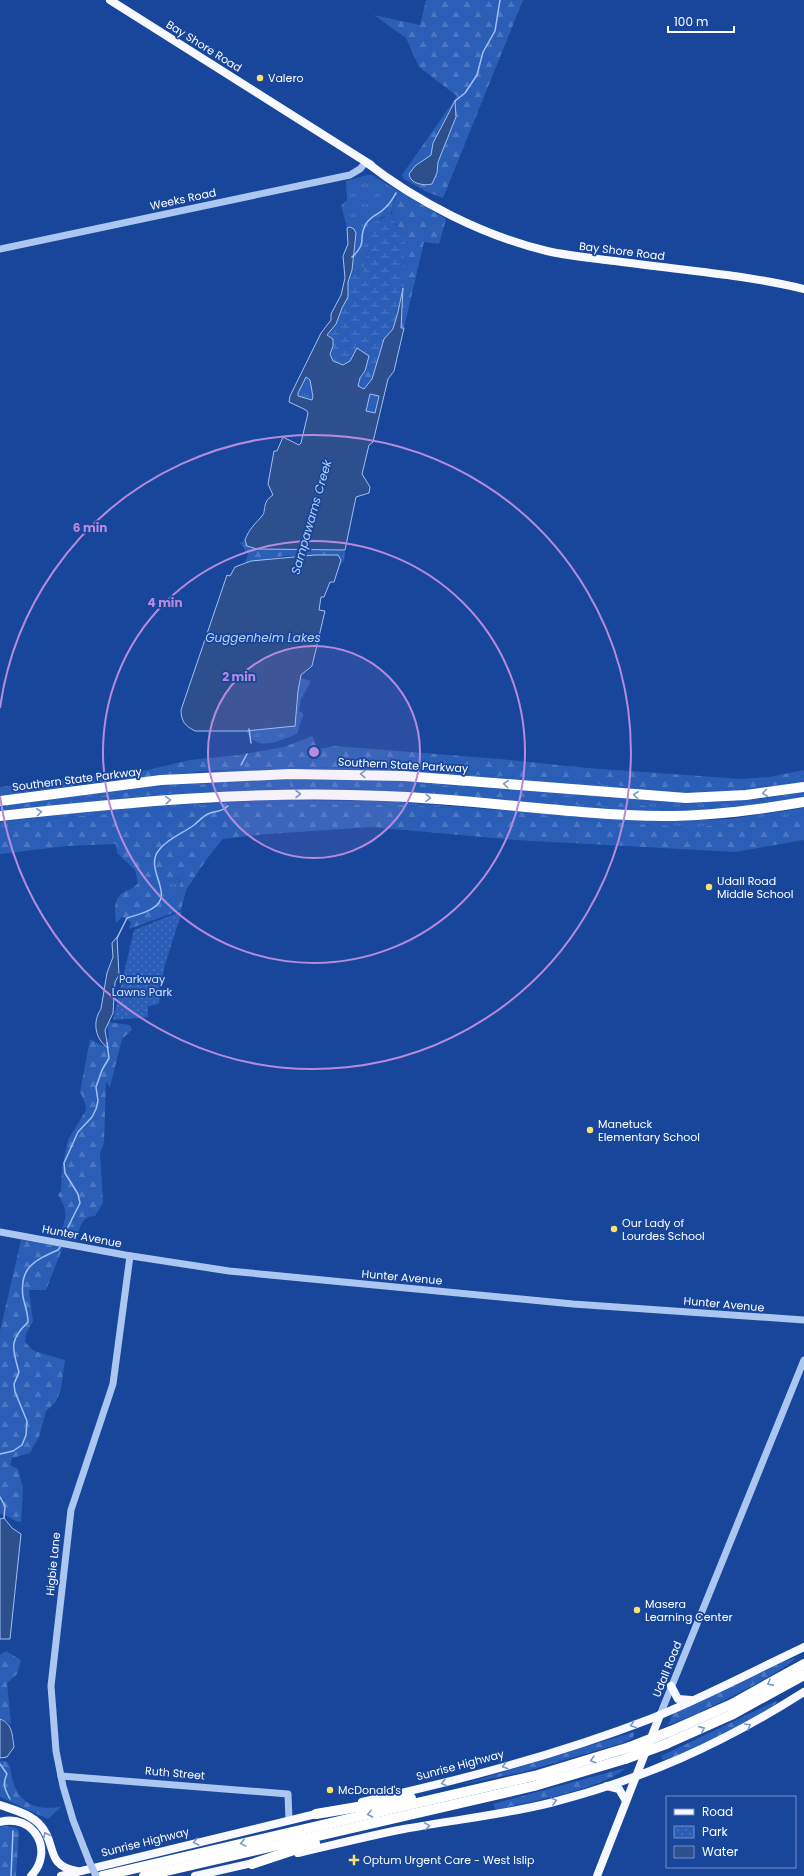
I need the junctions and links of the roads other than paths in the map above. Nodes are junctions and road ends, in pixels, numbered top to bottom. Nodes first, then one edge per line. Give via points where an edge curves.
1 (110, 0) edge
2 (366, 162) junction
3 (0, 249) edge
4 (804, 289) edge
5 (804, 787) edge
6 (0, 801) edge
7 (804, 802) edge
8 (0, 816) edge
9 (0, 1232) edge
10 (130, 1256) junction
11 (804, 1320) edge
12 (804, 1360) edge
13 (804, 1647) edge
14 (804, 1664) edge
15 (804, 1675) edge
16 (671, 1686) junction
17 (804, 1692) edge
18 (695, 1700) junction
19 (660, 1715) junction
20 (61, 1776) junction
21 (636, 1776) junction
22 (606, 1786) junction
23 (462, 1792) junction
24 (626, 1801) junction
25 (0, 1805) edge
26 (316, 1814) junction
27 (289, 1820) junction
28 (387, 1820) junction
29 (0, 1822) edge
30 (252, 1864) junction
31 (79, 1871) junction
32 (31, 1876) edge
33 (60, 1876) edge
34 (96, 1876) edge
35 (102, 1876) edge
36 (144, 1876) edge
37 (195, 1876) edge
38 (597, 1876) edge

1 - 2 main road, Bay Shore Road
2 - 3 street, Weeks Road via 350,175
2 - 4 main road, Bay Shore Road via 444,210 493,234 546,251 765,281
5 -> 6 highway, Southern State Parkway via 746,795 686,798 409,776 290,774 150,782
8 -> 7 highway via 156,801 285,794 398,796 658,816 725,813
9 - 10 street, Hunter Avenue
10 - 11 street, Hunter Avenue via 228,1271 357,1284 573,1304
10 - 20 street, Higbie Lane via 113,1384 71,1510 51,1686 56,1751
12 - 16 street, Udall Road
13 - 18 main road, Sunrise Highway
14 -> 23 highway, Sunrise Highway, bridge via 732,1704 630,1747 562,1769
28 -> 15 highway, bridge via 545,1783 625,1759 666,1744 732,1714
16 - 18 main road via 679,1700
16 - 19 street, Udall Road
21 -> 17 main road via 719,1741 751,1725
18 - 19 main road, Sunrise Highway
19 - 21 main road, Udall Road
19 -> 26 main road, Sunrise Highway via 610,1734 482,1773
20 - 27 street, Ruth Street via 288,1794
20 - 34 street, Higbie Lane, bridge via 70,1811
21 - 22 main road
21 - 24 main road, Udall Road
22 - 24 main road via 619,1789
30 -> 22 main road via 398,1830 527,1808
23 - 26 highway
23 -> 35 highway, Sunrise Highway
24 - 38 main road, Udall Road
31 -> 25 main road via 65,1868 56,1860 47,1835 35,1820
26 - 27 main road, Sunrise Highway
27 -> 31 main road, Sunrise Highway
28 - 30 highway
28 - 36 highway
29 - 32 main road via 23,1824 38,1838 42,1856
30 - 37 main road
31 - 33 main road, Sunrise Highway

